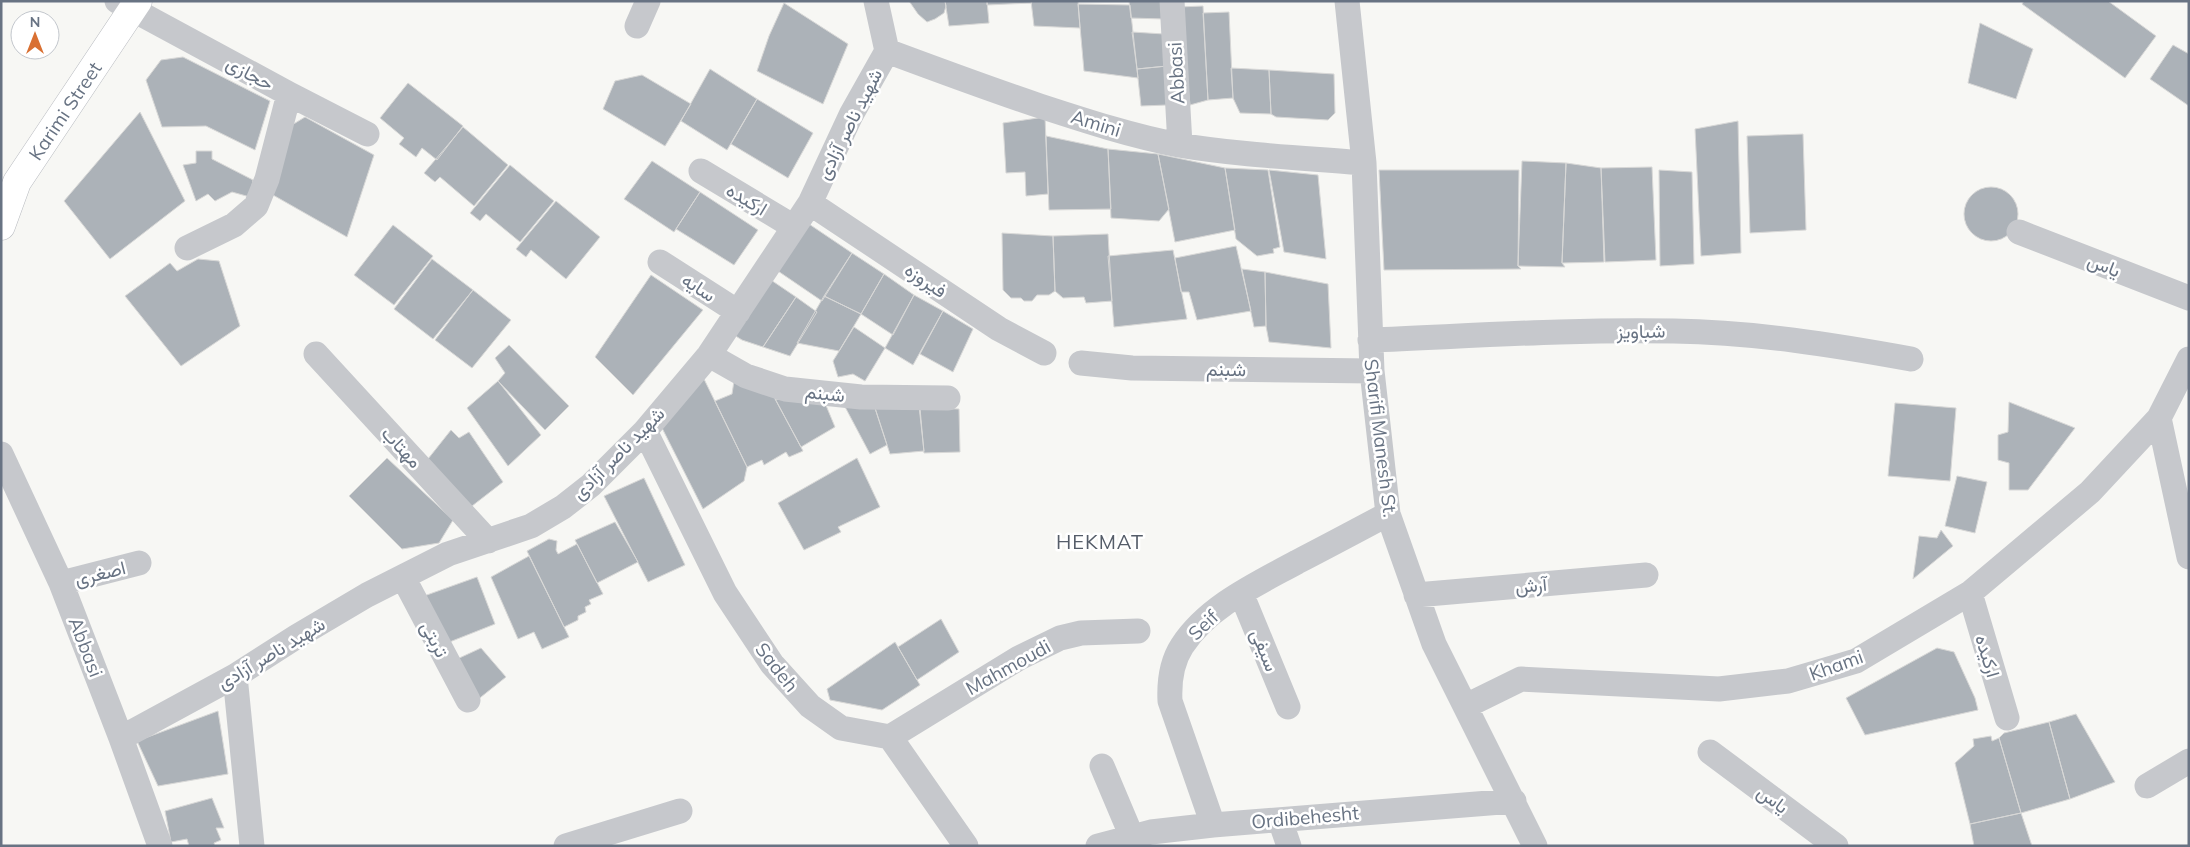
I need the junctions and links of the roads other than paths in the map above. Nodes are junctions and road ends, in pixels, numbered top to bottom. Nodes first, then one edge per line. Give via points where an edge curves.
1 (648, 1) edge
2 (876, 1) edge
3 (1172, 1) edge
4 (1347, 1) edge
5 (129, 4) edge
6 (637, 26) dead end
7 (887, 51) junction
8 (289, 94) junction
9 (368, 134) dead end
10 (1180, 145) junction
11 (1364, 163) junction
12 (701, 171) dead end
13 (810, 203) junction
14 (1, 226) edge
15 (794, 227) junction
16 (2019, 232) dead end
17 (187, 248) dead end
18 (660, 262) dead end
19 (2189, 298) edge
20 (738, 312) junction
21 (1370, 340) junction
22 (1044, 353) dead end
23 (316, 354) dead end
24 (709, 355) junction
25 (1911, 359) dead end
26 (2189, 360) edge
27 (1081, 363) dead end
28 (1372, 371) junction
29 (948, 398) dead end
30 (2159, 418) junction
31 (645, 431) junction
32 (1, 454) edge
33 (1388, 514) junction
34 (488, 541) junction
35 (2189, 557) edge
36 (139, 563) dead end
37 (1646, 575) dead end
38 (403, 577) junction
39 (61, 583) junction
40 (1241, 593) junction
41 (1970, 594) junction
42 (1416, 595) junction
43 (1138, 631) dead end
44 (235, 676) junction
45 (468, 700) dead end
46 (1466, 706) junction
47 (1288, 707) dead end
48 (2007, 718) dead end
49 (890, 737) junction
50 (121, 738) junction
51 (1710, 752) dead end
52 (2189, 761) edge
53 (1102, 766) dead end
54 (2147, 786) dead end
55 (1514, 801) junction
56 (680, 811) dead end
57 (1280, 820) junction
58 (1213, 825) junction
59 (1132, 837) junction
60 (160, 846) edge
61 (252, 846) edge
62 (566, 846) edge
63 (966, 846) edge
64 (1098, 846) edge
65 (1289, 846) edge
66 (1534, 846) edge
67 (1836, 846) edge

1 - 6 street
2 - 7 street
3 - 10 street, Abbasi
4 - 11 street, Sharifi Manesh St.
5 - 8 street, حجازی
5 - 14 main road, Karimi Street via 17,182
7 - 10 street, Amini via 1072,117
7 - 13 street, شهید ناصر آزادی via 851,115
8 - 9 street, حجازی
8 - 17 street via 267,179 256,206 234,225
10 - 11 street, Amini
11 - 21 street, Sharifi Manesh St.
12 - 15 street, ارکیده
13 - 15 street, شهید ناصر آزادی
13 - 22 street, فیروزه via 999,329
15 - 20 street, شهید ناصر آزادی
16 - 19 street, یاس
18 - 20 street, سایه
20 - 24 street, شهید ناصر آزادی
21 - 25 street, شباویز via 1675,331 1816,342
21 - 28 street, Sharifi Manesh St.
23 - 34 street, مهتاب
24 - 29 street, شبنم via 746,376 785,389 861,397
24 - 31 street, شهید ناصر آزادی
26 - 30 street, Khami
27 - 28 street, شبنم via 1132,368
28 - 33 street, Sharifi Manesh St.
30 - 35 street
30 - 41 street, Khami via 2090,492
31 - 34 street, شهید ناصر آزادی via 591,486 563,507 531,526
31 - 49 street, Sadeh via 725,593 772,664 810,706 842,728
32 - 39 street, Abbasi
33 - 40 street, Seif
33 - 42 street, Sharifi Manesh St.
34 - 38 street, شهید ناصر آزادی via 448,554
36 - 39 street, اصغری
37 - 42 street, آرش
38 - 44 street, شهید ناصر آزادی via 304,632
38 - 45 street, تربتی
39 - 50 street, Abbasi
40 - 47 street, سیفی
40 - 58 street, Seif via 1205,620 1182,646 1172,668 1169,686 1170,701
41 - 46 street, Khami via 1856,661 1788,682 1719,689 1521,679
41 - 48 street, ارکیده
42 - 46 street, Sharifi Manesh St. via 1434,644
43 - 49 street, Mahmoudi via 1081,633 1060,638 1018,658
44 - 50 street, شهید ناصر آزادی
44 - 61 street
46 - 55 street, Sharifi Manesh St.
49 - 63 street
50 - 60 street, Abbasi
51 - 67 street, یاس
52 - 54 street
53 - 59 street
55 - 57 street, Ordibehesht
55 - 66 street, Sharifi Manesh St.
56 - 62 street
57 - 58 street, Ordibehesht
57 - 65 street
58 - 59 street, Ordibehesht
59 - 64 street, Ordibehesht

